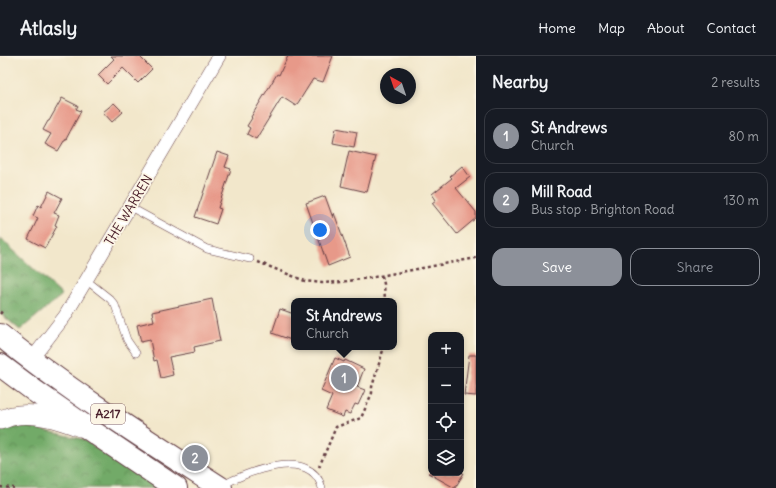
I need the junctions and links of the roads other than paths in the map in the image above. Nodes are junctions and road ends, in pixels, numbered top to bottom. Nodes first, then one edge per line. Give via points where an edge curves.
1 (219, 56) edge
2 (130, 207) junction
3 (250, 259) road end
4 (86, 280) junction
5 (0, 334) edge
6 (136, 353) dead end
7 (31, 360) junction
8 (0, 365) edge
9 (0, 420) edge
10 (96, 434) junction
11 (176, 488) edge
12 (220, 488) edge
13 (322, 488) edge

1 - 2 street, THE WARREN
2 - 3 lane via 207,249
2 - 4 street, THE WARREN
4 - 6 lane via 115,305 127,340
4 - 7 street, THE WARREN via 65,316
5 - 7 highway, A217
7 - 12 highway, A217
8 - 10 highway, A217
9 - 10 main road via 13,416 47,417
10 - 11 highway, A217
12 - 13 lane via 249,473 283,465 305,467 315,474

